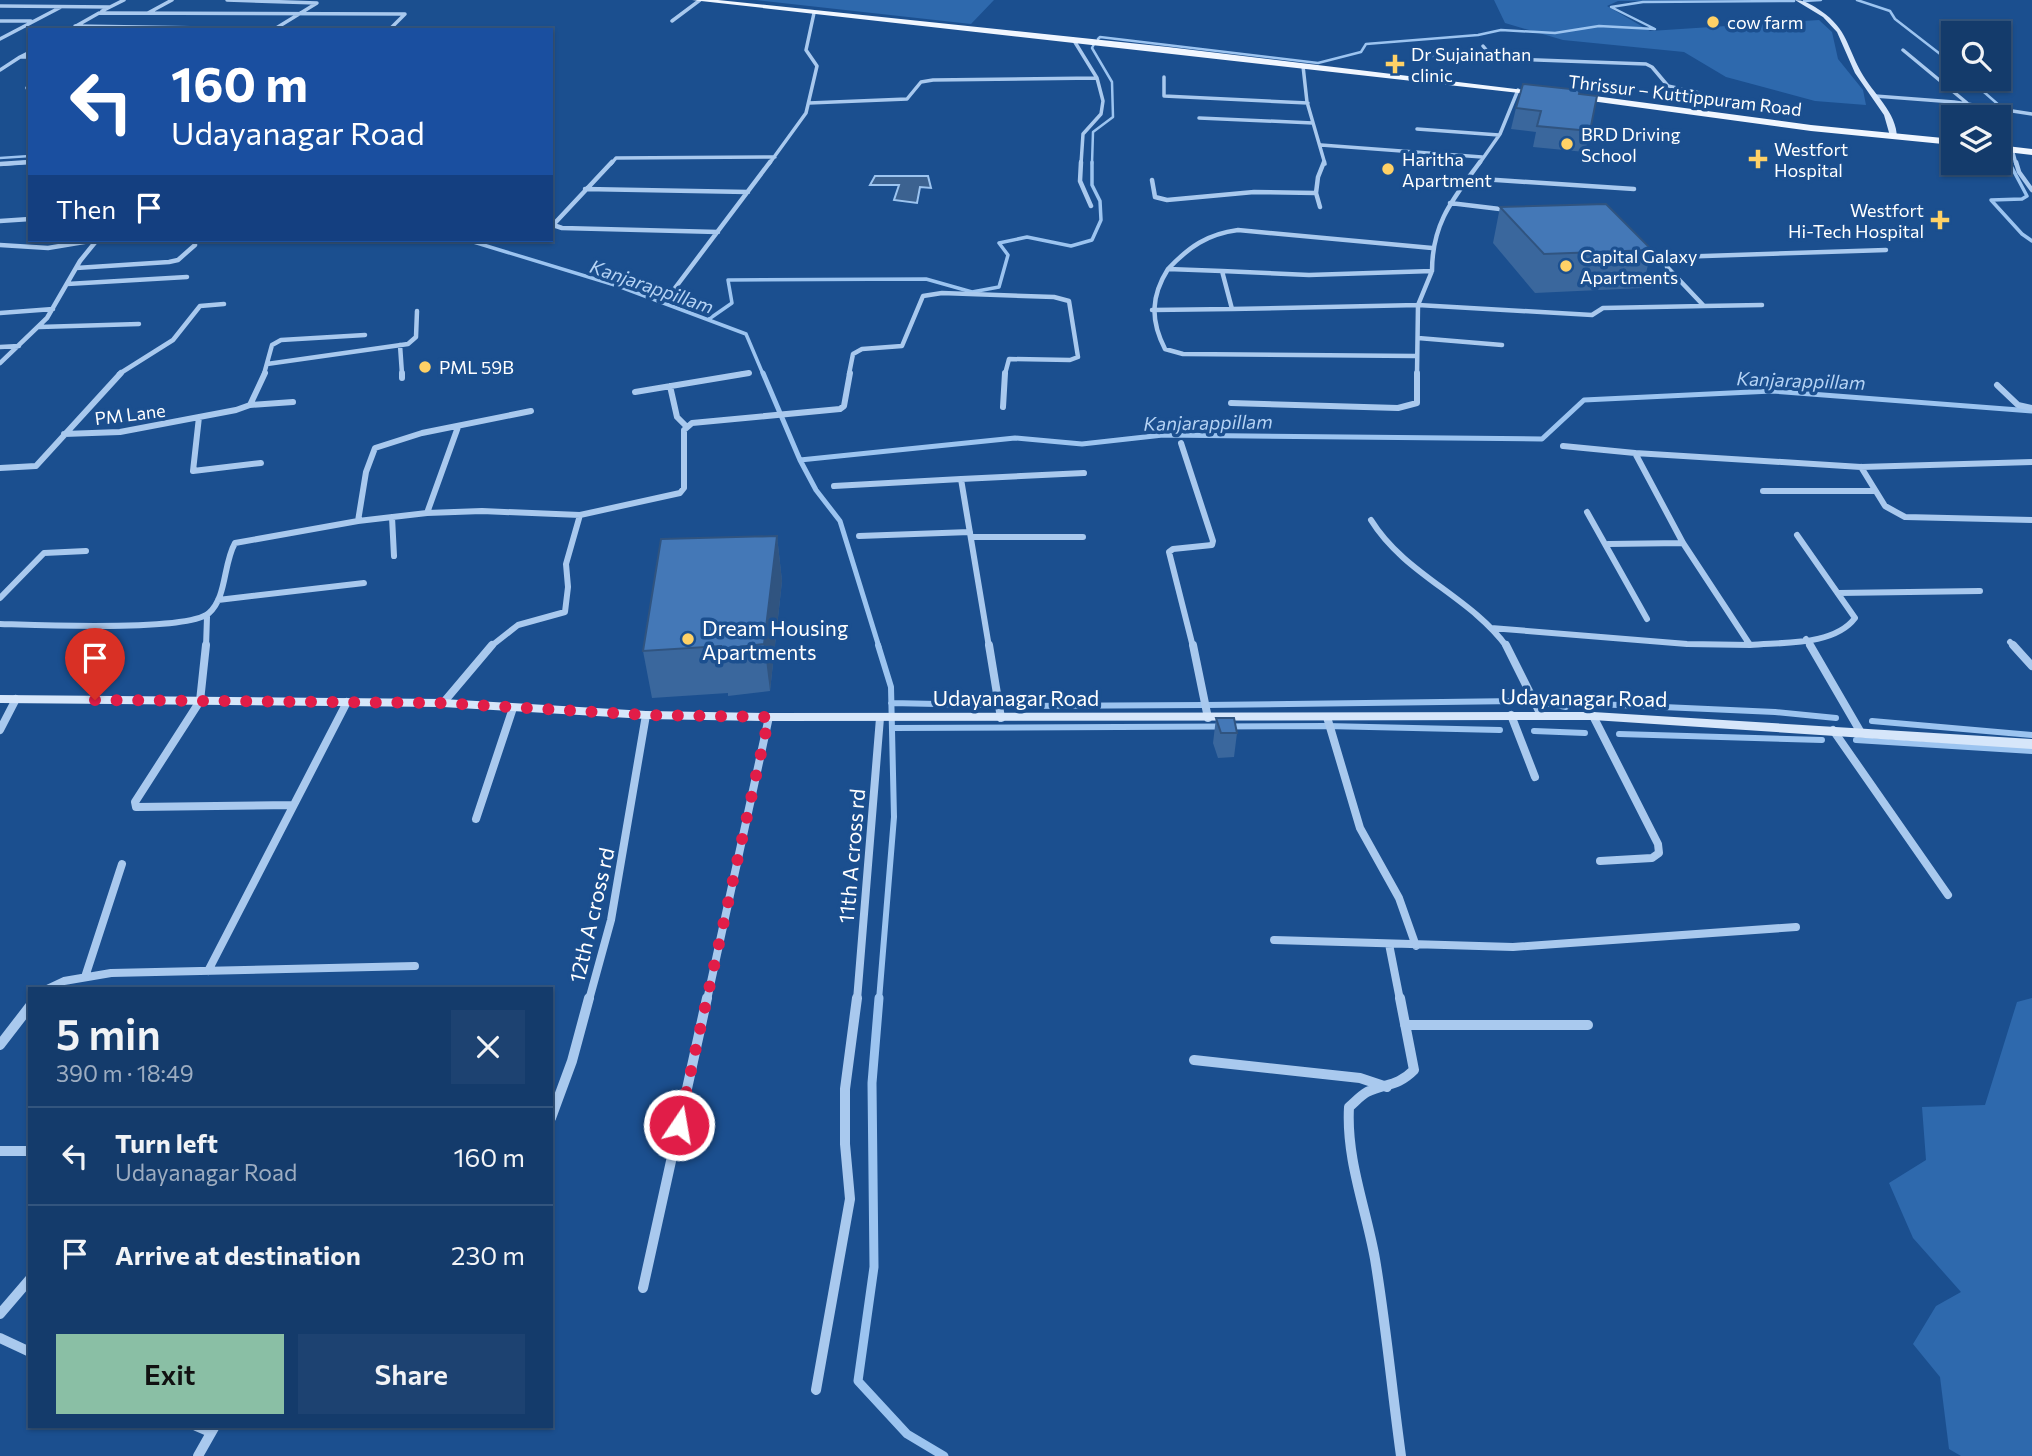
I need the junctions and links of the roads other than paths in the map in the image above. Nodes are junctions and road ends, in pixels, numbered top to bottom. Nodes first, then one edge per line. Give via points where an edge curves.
1 (124, 0) edge
2 (172, 0) edge
3 (227, 0) edge
4 (698, 0) edge
5 (729, 0) edge
6 (1798, 0) edge
7 (0, 6) edge
8 (62, 6) junction
9 (110, 7) junction
10 (99, 13) junction
11 (148, 13) junction
12 (814, 13) junction
13 (295, 15) junction
14 (0, 21) edge
15 (34, 21) junction
16 (672, 21) dead end
17 (75, 26) junction
18 (72, 28) edge
19 (208, 28) edge
20 (276, 28) edge
21 (391, 28) edge
22 (997, 31) junction
23 (0, 39) edge
24 (1073, 39) junction
25 (1483, 46) dead end
26 (1903, 50) dead end
27 (28, 53) edge
28 (1434, 56) dead end
29 (20, 57) junction
30 (28, 57) edge
31 (1493, 58) junction
32 (1303, 66) junction
33 (0, 70) edge
34 (1164, 77) dead end
35 (1097, 78) junction
36 (1518, 90) junction
37 (1164, 96) junction
38 (1875, 96) junction
39 (1954, 102) junction
40 (809, 103) junction
41 (1308, 103) junction
42 (1967, 104) junction
43 (1161, 105) dead end
44 (1956, 105) edge
45 (1707, 113) junction
46 (2032, 114) edge
47 (1199, 118) dead end
48 (1313, 123) junction
49 (1417, 129) dead end
50 (1499, 135) junction
51 (1894, 136) junction
52 (1941, 141) edge
53 (1321, 145) junction
54 (2011, 149) joint
55 (2032, 152) edge
56 (775, 157) junction
57 (1482, 157) junction
58 (28, 162) edge
59 (0, 164) edge
60 (1467, 178) junction
61 (1152, 180) dead end
62 (585, 189) junction
63 (1634, 189) dead end
64 (2032, 190) edge
65 (748, 192) junction
66 (1316, 193) junction
67 (1450, 203) junction
68 (1091, 206) dead end
69 (1320, 207) dead end
70 (1513, 211) edge
71 (28, 219) edge
72 (0, 221) edge
73 (718, 232) junction
74 (86, 242) edge
75 (96, 242) edge
76 (0, 245) edge
77 (195, 245) dead end
78 (1432, 248) junction
79 (1886, 250) dead end
80 (76, 268) junction
81 (1168, 269) junction
82 (1222, 271) junction
83 (1432, 271) junction
84 (187, 277) dead end
85 (67, 284) junction
86 (669, 296) dead end
87 (224, 304) dead end
88 (1418, 305) junction
89 (1762, 305) dead end
90 (1704, 306) junction
91 (52, 309) junction
92 (1232, 309) junction
93 (1152, 310) junction
94 (416, 311) dead end
95 (0, 313) edge
96 (139, 324) dead end
97 (38, 327) junction
98 (365, 335) dead end
99 (1418, 338) junction
100 (400, 345) junction
101 (1502, 345) dead end
102 (20, 346) junction
103 (0, 347) edge
104 (1415, 356) junction
105 (0, 363) edge
106 (267, 364) junction
107 (749, 373) dead end
108 (402, 378) dead end
109 (1997, 385) dead end
110 (670, 386) junction
111 (635, 392) dead end
112 (293, 402) dead end
113 (1231, 403) dead end
114 (250, 405) junction
115 (1003, 407) dead end
116 (2032, 408) edge
117 (531, 411) dead end
118 (199, 417) junction
119 (686, 426) junction
120 (458, 427) junction
121 (64, 434) junction
122 (1181, 443) dead end
123 (1563, 446) dead end
124 (1635, 453) junction
125 (261, 463) dead end
126 (2032, 463) edge
127 (1861, 467) junction
128 (0, 468) edge
129 (1084, 473) dead end
130 (961, 479) junction
131 (834, 486) dead end
132 (1763, 491) dead end
133 (1875, 491) junction
134 (1587, 512) dead end
135 (426, 513) junction
136 (580, 515) junction
137 (391, 517) junction
138 (1371, 520) dead end
139 (2032, 520) edge
140 (358, 521) junction
141 (970, 535) junction
142 (1797, 535) dead end
143 (859, 536) dead end
144 (1083, 537) dead end
145 (1683, 543) junction
146 (1608, 544) junction
147 (86, 551) dead end
148 (394, 556) dead end
149 (364, 583) dead end
150 (1980, 592) dead end
151 (1838, 593) junction
152 (0, 598) edge
153 (218, 600) junction
154 (206, 617) junction
155 (1647, 619) dead end
156 (0, 624) edge
157 (1491, 628) junction
158 (1806, 639) junction
159 (2010, 642) dead end
160 (1750, 645) junction
161 (2032, 666) edge
162 (0, 699) edge
163 (16, 699) junction
164 (200, 701) junction
165 (348, 702) junction
166 (443, 703) junction
167 (513, 708) junction
168 (646, 715) junction
169 (1511, 715) junction
170 (1541, 715) junction
171 (1593, 716) junction
172 (769, 717) junction
173 (888, 718) junction
174 (1001, 718) junction
175 (1208, 718) junction
176 (1329, 724) junction
177 (0, 730) edge
178 (1833, 730) junction
179 (1860, 731) junction
180 (2032, 744) edge
181 (1535, 777) dead end
182 (293, 804) junction
183 (476, 819) dead end
184 (1600, 861) dead end
185 (122, 864) dead end
186 (1948, 895) dead end
187 (1796, 927) dead end
188 (1274, 940) dead end
189 (1390, 944) junction
190 (1416, 946) junction
191 (415, 966) dead end
192 (208, 971) junction
193 (85, 976) junction
194 (53, 987) edge
195 (28, 1009) edge
196 (1405, 1025) junction
197 (1588, 1025) dead end
198 (0, 1045) edge
199 (1194, 1060) dead end
200 (1391, 1088) junction
201 (553, 1113) edge
202 (0, 1150) edge
203 (28, 1151) edge
204 (28, 1281) edge
205 (643, 1288) dead end
206 (0, 1314) edge
207 (0, 1338) edge
208 (28, 1351) edge
209 (816, 1390) dead end
210 (212, 1429) edge
211 (198, 1456) edge
212 (1401, 1456) edge

1 - 9 street
2 - 11 street
3 - 13 street via 317,3
4 - 12 main road, Thrissur – Kuttippuram Road
4 - 16 street
5 - 22 main road, Thrissur – Kuttippuram Road
6 - 38 street via 1840,31 1856,69
7 - 8 street
8 - 9 street
8 - 15 street
9 - 10 street
10 - 11 street
10 - 17 street
11 - 13 street
12 - 22 main road, Thrissur – Kuttippuram Road
12 - 40 street via 806,50 817,66
13 - 20 street
13 - 21 street via 405,14
14 - 15 street
15 - 23 street
17 - 18 street
17 - 19 street
22 - 24 main road, Thrissur – Kuttippuram Road
24 - 32 main road, Thrissur – Kuttippuram Road
24 - 35 street
25 - 31 street
26 - 42 street
27 - 29 street
28 - 31 street
29 - 30 street
29 - 33 street
31 - 45 street via 1646,64 1668,86 1699,93
32 - 36 main road, Thrissur – Kuttippuram Road
32 - 41 street
34 - 37 street
35 - 40 street via 933,80 921,82 907,99
35 - 68 street via 1101,114 1083,134 1080,181
36 - 45 main road, Thrissur – Kuttippuram Road
36 - 50 street
37 - 41 street
37 - 43 street
38 - 39 street
38 - 51 street via 1888,115
39 - 42 street
39 - 44 street
40 - 56 street
41 - 48 street
42 - 46 street
45 - 51 main road, Thrissur – Kuttippuram Road
47 - 48 street
48 - 53 street
49 - 50 street
50 - 57 street
51 - 52 main road, Thrissur – Kuttippuram Road
53 - 57 street
53 - 66 street via 1325,164
54 - 55 main road
54 - 64 street
56 - 62 street via 621,157
56 - 65 street
57 - 60 street
58 - 59 street
60 - 63 street
60 - 67 street
61 - 66 street via 1156,197 1167,200 1261,192
62 - 65 street
62 - 73 street via 554,222 555,227
65 - 73 street
66 - 69 street
67 - 70 street
67 - 78 street
71 - 72 street
73 - 86 street
74 - 76 street
75 - 80 street
77 - 80 street via 169,262
78 - 81 street via 1238,230 1197,240
78 - 83 street
79 - 90 street via 1675,257 1666,261
80 - 85 street
81 - 82 street
81 - 93 street via 1156,290
82 - 83 street via 1309,275
82 - 92 street
83 - 88 street
84 - 85 street
85 - 91 street
87 - 121 street, PM Lane via 200,306 173,340 126,368
88 - 90 street via 1592,315 1603,308
88 - 92 street
88 - 99 street
89 - 90 street
91 - 95 street
91 - 97 street
92 - 93 street
93 - 104 street via 1157,334 1172,352
94 - 100 street via 416,337
96 - 97 street
97 - 102 street
98 - 106 street via 281,340 272,345
99 - 101 street
99 - 104 street
100 - 106 street
100 - 108 street
102 - 103 street
102 - 105 street
104 - 113 street via 1417,403 1413,407
106 - 114 street
107 - 110 street
109 - 116 street via 2018,405
110 - 111 street
110 - 119 street via 677,416
112 - 114 street, PM Lane
114 - 118 street, PM Lane
115 - 119 street via 1009,359 1078,357 1067,299 926,294 902,346 852,354 840,410
117 - 120 street
118 - 121 street, PM Lane via 120,432
118 - 125 street via 193,471
119 - 136 street via 684,488 680,493
120 - 135 street
120 - 140 street via 379,444 372,454
121 - 128 street, PM Lane via 36,466
122 - 175 street via 1213,541 1204,547 1173,549 1169,557
123 - 124 street
124 - 127 street
124 - 145 street
126 - 127 street
127 - 133 street
129 - 130 street
130 - 131 street
130 - 141 street
132 - 133 street
133 - 139 street via 1889,510 1905,517
134 - 146 street
135 - 136 street
135 - 137 street
136 - 166 street via 566,564 565,611 511,630
137 - 140 street
137 - 148 street
138 - 157 street via 1394,551
140 - 153 street via 235,543
141 - 143 street
141 - 144 street
141 - 174 street
142 - 151 street
145 - 146 street
145 - 160 street
146 - 155 street
147 - 152 street via 44,553
149 - 153 street
150 - 151 street
151 - 158 street via 1855,618 1852,625 1826,637
153 - 154 street
154 - 156 street via 94,627
154 - 164 street
157 - 160 street via 1687,645
157 - 170 street
158 - 160 street
158 - 179 street
159 - 161 street
162 - 163 street, Udayanagar Road
163 - 164 street, Udayanagar Road
163 - 177 street
164 - 165 street, Udayanagar Road
164 - 182 street via 136,807
165 - 166 street, Udayanagar Road
165 - 182 street
166 - 167 street, Udayanagar Road
167 - 168 street, Udayanagar Road
167 - 183 street
168 - 172 street, Udayanagar Road
168 - 201 street, 12th A cross rd via 611,920
169 - 170 street, Udayanagar Road
169 - 176 street, Udayanagar Road
169 - 181 street
170 - 171 street, Udayanagar Road
171 - 178 street, Udayanagar Road
171 - 184 street via 1659,853 1652,858
172 - 173 street, Udayanagar Road
172 - 205 street
173 - 174 street, Udayanagar Road
173 - 209 street, 11th A cross rd via 845,1088 850,1199
174 - 175 street, Udayanagar Road
175 - 176 street, Udayanagar Road
176 - 190 street via 1360,828 1399,898
178 - 179 street, Udayanagar Road
178 - 186 street
179 - 180 street, Udayanagar Road
182 - 192 street
185 - 193 street
187 - 190 street via 1513,947
188 - 189 street
189 - 190 street
189 - 196 street
191 - 192 street
192 - 193 street
193 - 194 street
195 - 198 street
196 - 197 street
196 - 200 street via 1414,1070
199 - 200 street via 1360,1078
200 - 212 street via 1368,1092 1349,1107 1348,1144 1374,1258
202 - 203 street
204 - 206 street
207 - 208 street
210 - 211 street

